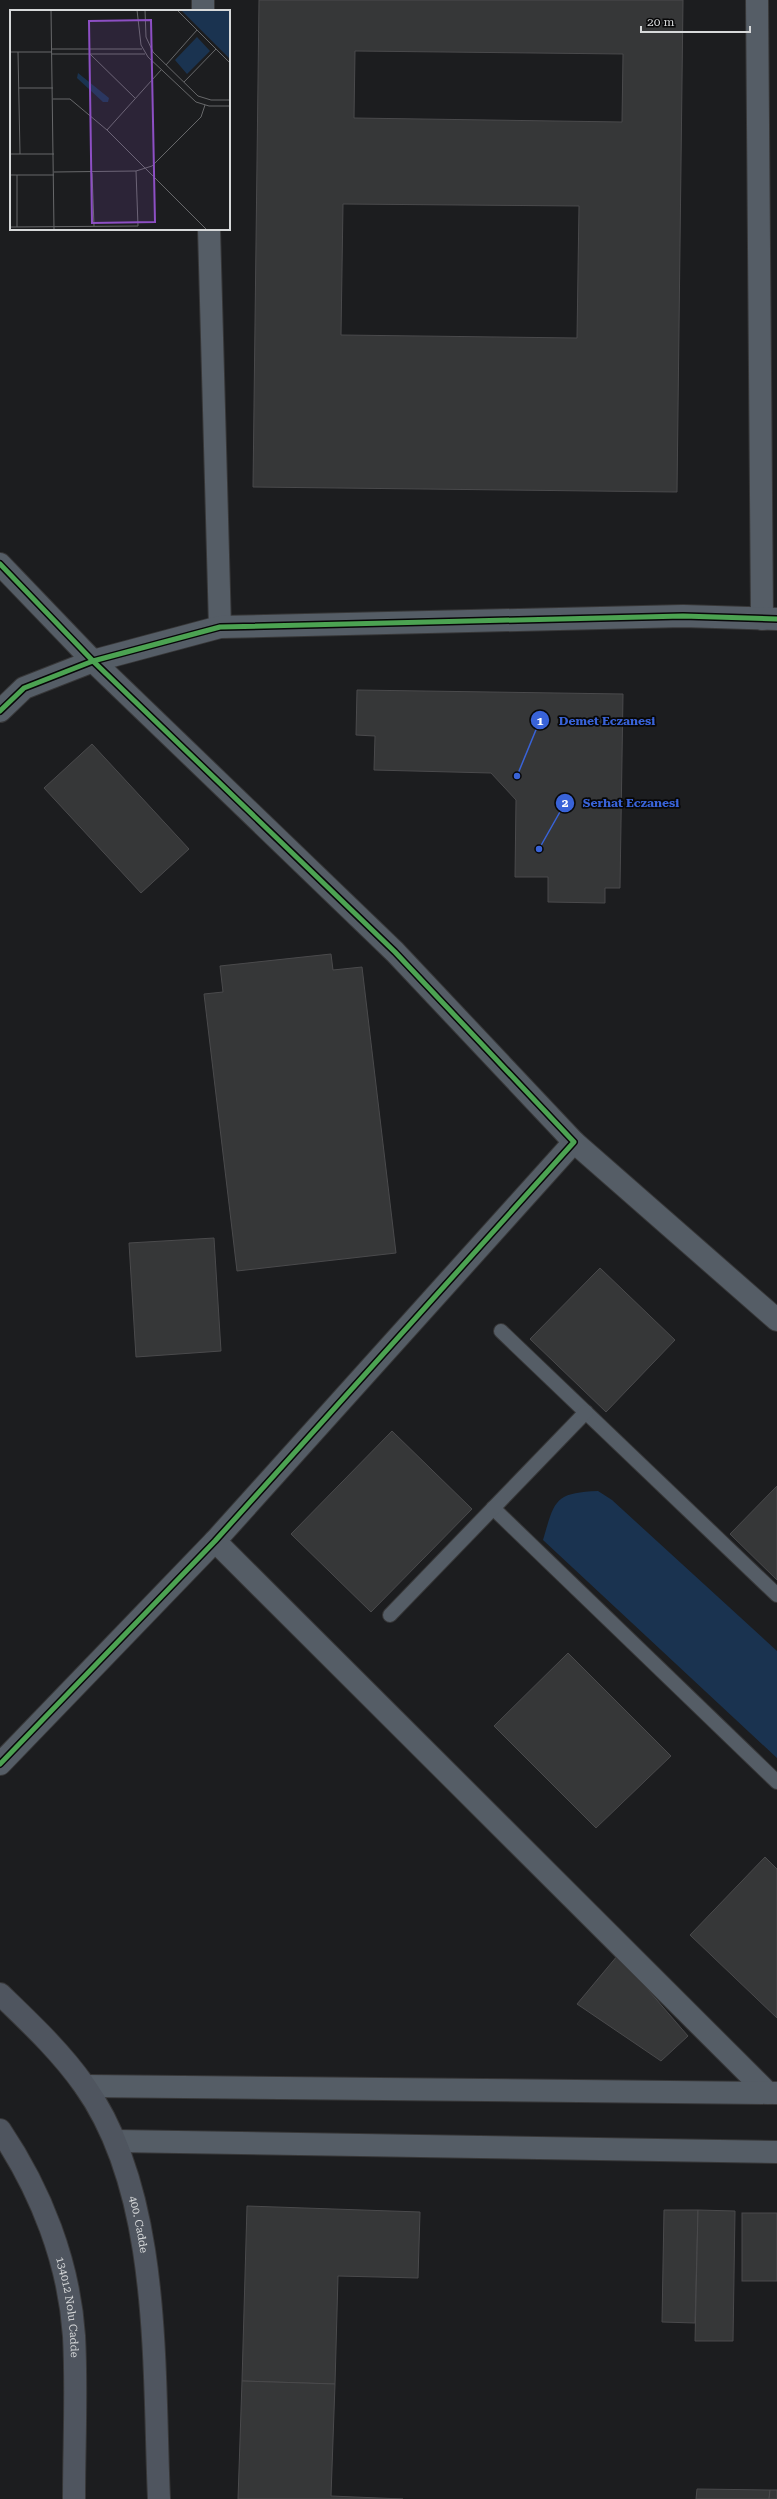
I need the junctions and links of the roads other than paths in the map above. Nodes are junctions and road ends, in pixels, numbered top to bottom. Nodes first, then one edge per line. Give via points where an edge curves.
1 (757, 0) edge
2 (209, 230) edge
3 (0, 564) edge
4 (769, 619) edge
5 (220, 627) junction
6 (94, 661) junction
7 (0, 711) edge
8 (574, 1142) junction
9 (777, 1320) edge
10 (501, 1331) dead end
11 (586, 1412) junction
12 (494, 1508) junction
13 (215, 1541) junction
14 (777, 1595) edge
15 (390, 1615) dead end
16 (0, 1764) edge
17 (777, 1782) edge
18 (0, 1994) edge
19 (85, 2086) junction
20 (773, 2093) edge
21 (0, 2130) edge
22 (116, 2142) junction
23 (777, 2152) edge
24 (74, 2499) edge
25 (159, 2499) edge

1 - 4 street
2 - 5 street
3 - 6 street
4 - 5 street via 683,616
5 - 6 street
6 - 7 street via 24,688
6 - 8 street via 395,952
8 - 9 street
8 - 13 street
10 - 11 lane
11 - 12 lane
11 - 14 lane
12 - 15 lane
12 - 17 lane
13 - 16 street
13 - 20 street
18 - 19 main road, 400. Cadde via 52,2044
19 - 20 street
19 - 22 main road, 400. Cadde
21 - 24 main road, 134012 Nolu Cadde via 17,2155 40,2200 55,2240 68,2290 74,2335
22 - 23 street
22 - 25 main road, 400. Cadde via 135,2198 145,2258 151,2322

